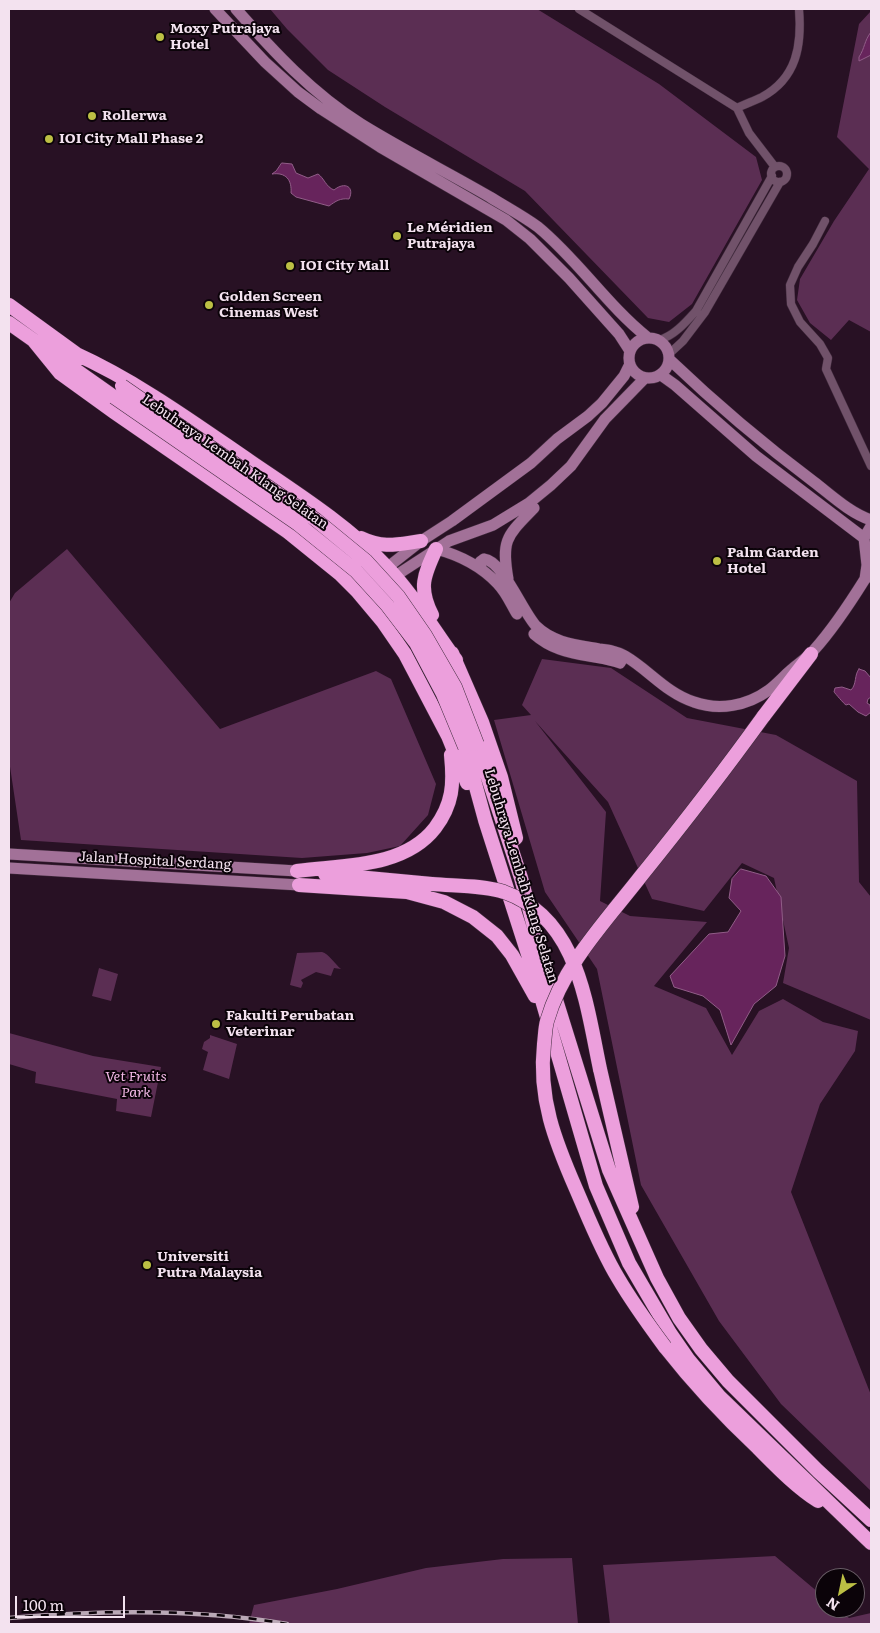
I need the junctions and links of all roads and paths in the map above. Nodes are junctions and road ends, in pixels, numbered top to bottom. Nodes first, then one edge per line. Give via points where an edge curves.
1 (215, 9) edge
2 (236, 9) edge
3 (578, 9) edge
4 (800, 9) edge
5 (737, 108) junction
6 (775, 167) junction
7 (772, 176) junction
8 (780, 182) junction
9 (825, 222) dead end
10 (9, 305) edge
11 (9, 323) edge
12 (647, 338) junction
13 (659, 340) junction
14 (34, 341) junction
15 (630, 351) junction
16 (74, 353) junction
17 (670, 357) junction
18 (630, 364) junction
19 (661, 375) junction
20 (645, 378) junction
21 (118, 392) junction
22 (871, 466) edge
23 (531, 506) junction
24 (871, 520) edge
25 (871, 526) edge
26 (347, 531) junction
27 (864, 538) junction
28 (421, 541) junction
29 (436, 550) junction
30 (869, 555) edge
31 (482, 570) junction
32 (391, 572) junction
33 (502, 572) junction
34 (868, 577) edge
35 (508, 584) junction
36 (361, 596) junction
37 (525, 619) junction
38 (811, 654) junction
39 (456, 660) junction
40 (448, 736) junction
41 (471, 745) junction
42 (485, 820) junction
43 (9, 854) edge
44 (9, 868) edge
45 (298, 878) junction
46 (521, 878) junction
47 (544, 1011) junction
48 (641, 1243) junction
49 (871, 1520) edge
50 (851, 1524) junction
51 (871, 1543) edge

1 - 15 street via 265,62 321,109 506,220 530,238 619,334
2 - 12 street via 275,53 334,105 537,227
3 - 5 street
4 - 5 street via 798,50 788,76 762,97
5 - 6 street via 749,133
6 - 7 street
6 - 8 street via 780,166 786,171 786,178
7 - 8 street
7 - 13 street via 696,311 686,323
8 - 17 street via 705,312
9 - 22 street via 790,285 791,304 800,322 828,358 826,369
10 - 16 highway, Lebuhraya Lembah Klang Selatan
11 - 14 highway, Lebuhraya Lembah Klang Selatan
12 - 13 street
12 - 15 street via 636,342
13 - 17 street
14 - 21 highway, Lebuhraya Lembah Klang Selatan
14 - 36 highway via 60,373 288,532 340,574
15 - 18 street
16 - 21 highway, Lebuhraya Lembah Klang Selatan
16 - 26 highway via 138,386 188,418
17 - 19 street
17 - 24 street via 764,445 853,511
18 - 20 street
18 - 28 street via 624,376 588,416 532,463
19 - 20 street
19 - 27 street via 756,456
20 - 23 street via 605,419 571,466
21 - 41 highway, Lebuhraya Lembah Klang Selatan, bridge via 316,520 366,561 398,596 426,635 455,687
23 - 29 street
23 - 33 street via 502,534 499,549
23 - 35 street via 505,544
25 - 27 street
26 - 28 highway via 387,546
26 - 32 highway
27 - 30 street
28 - 32 street
29 - 31 street via 459,556
29 - 32 street
29 - 39 highway via 426,572 423,595
30 - 34 street
31 - 33 street via 480,562 487,559
31 - 37 street via 499,584
32 - 36 street
32 - 39 highway
33 - 35 street
34 - 38 street
35 - 37 street
36 - 40 highway via 405,654
37 - 38 street via 545,634 568,644 613,651 680,696 709,706 724,707 746,702 770,690
38 - 50 highway, bridge via 564,978 547,1023 543,1083 546,1107 558,1146 599,1243 637,1308 715,1407 798,1488
39 - 46 highway via 501,778 517,842
40 - 42 highway via 472,797
40 - 45 highway via 453,771 451,798 444,816 427,838 410,850 389,858
41 - 42 highway, Lebuhraya Lembah Klang Selatan
41 - 46 highway, Lebuhraya Lembah Klang Selatan
42 - 47 highway, Lebuhraya Lembah Klang Selatan
43 - 45 street, Jalan Hospital Serdang
44 - 45 street, Jalan Hospital Serdang
45 - 47 highway via 407,892 444,902 473,917 497,936 512,955
45 - 48 highway, bridge via 479,888 520,899 541,913 562,940 578,974
46 - 48 highway, Lebuhraya Lembah Klang Selatan via 609,1170
47 - 50 highway, Lebuhraya Lembah Klang Selatan via 596,1186 629,1263 670,1333 719,1396
48 - 49 highway, Lebuhraya Lembah Klang Selatan via 679,1318 701,1349 772,1426
50 - 51 highway, Lebuhraya Lembah Klang Selatan

